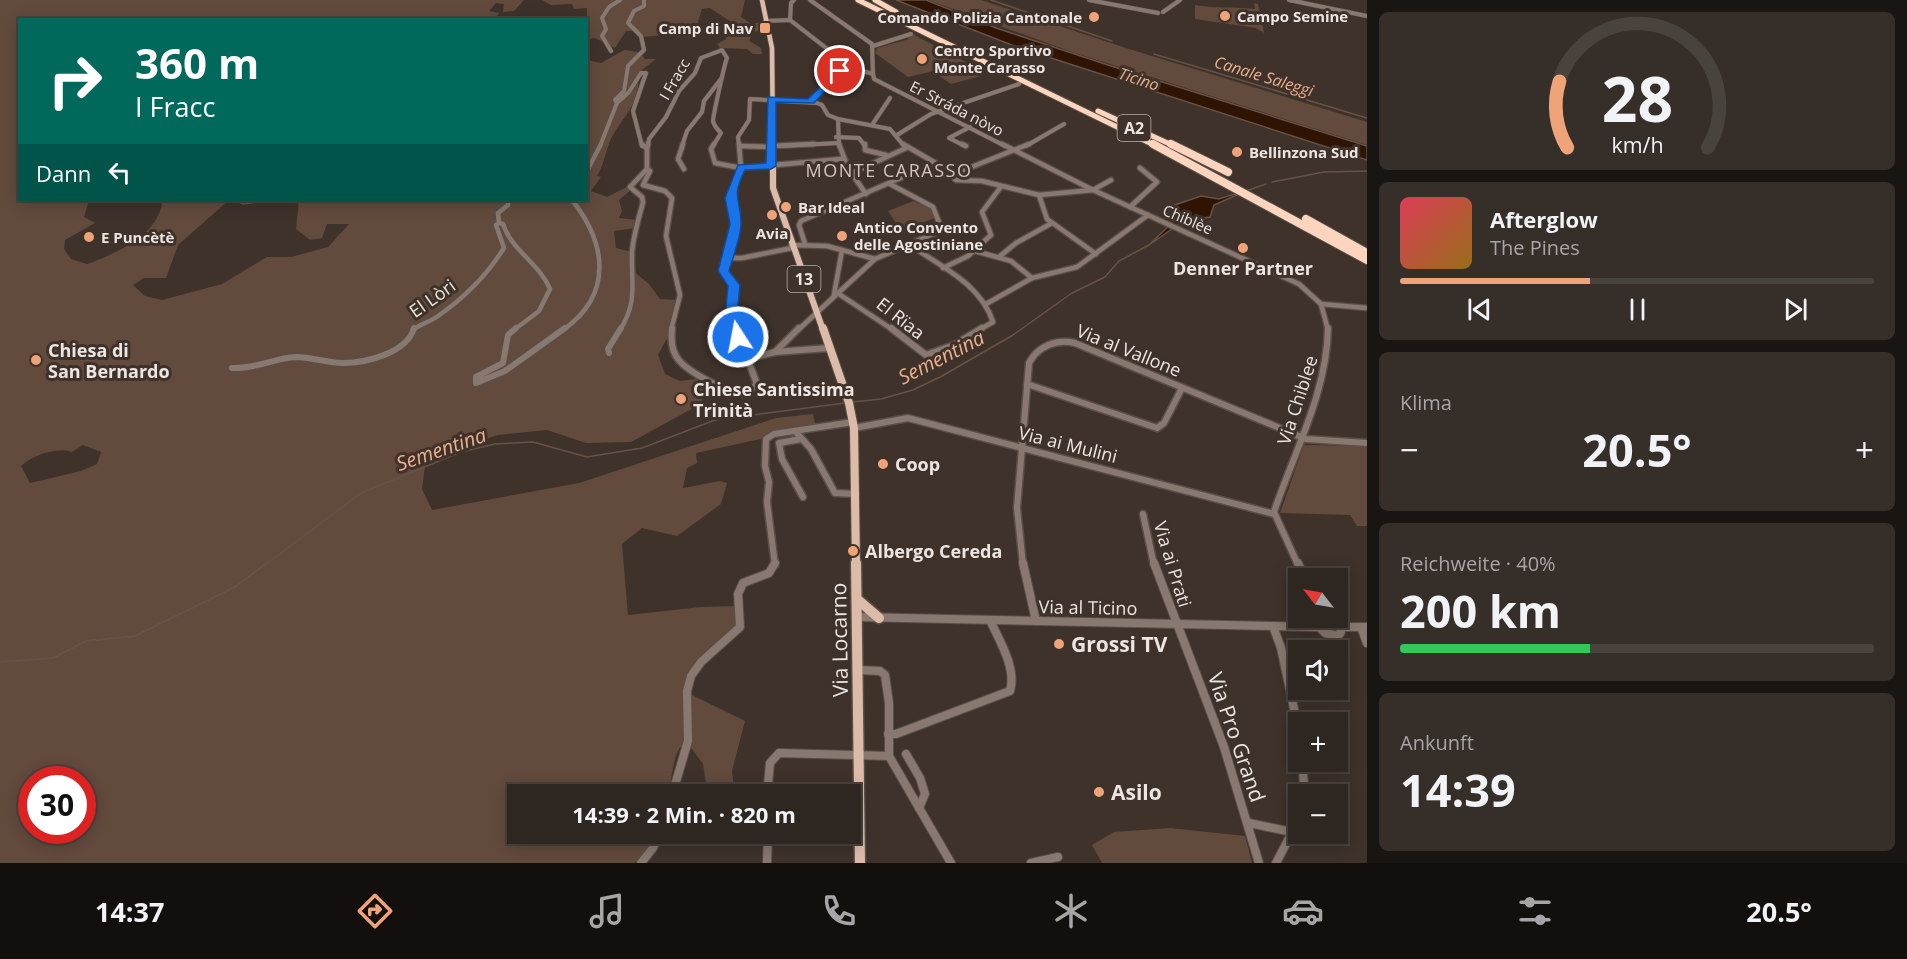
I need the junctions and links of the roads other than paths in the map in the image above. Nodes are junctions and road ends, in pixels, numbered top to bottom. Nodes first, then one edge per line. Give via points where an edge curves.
1 (620, 0) edge
2 (644, 0) edge
3 (762, 0) edge
4 (794, 0) edge
5 (810, 0) edge
6 (849, 0) edge
7 (858, 0) edge
8 (867, 0) edge
9 (875, 0) edge
10 (1089, 0) edge
11 (1180, 0) edge
12 (1289, 0) edge
13 (1367, 16) edge
14 (764, 18) junction
15 (790, 20) junction
16 (908, 20) junction
17 (916, 28) junction
18 (911, 34) dead end
19 (873, 46) junction
20 (611, 51) dead end
21 (852, 68) junction
22 (873, 74) junction
23 (721, 79) junction
24 (1019, 84) dead end
25 (890, 98) dead end
26 (771, 99) junction
27 (811, 101) junction
28 (617, 102) junction
29 (939, 111) junction
30 (1098, 111) junction
31 (838, 119) junction
32 (1064, 124) dead end
33 (872, 125) junction
34 (970, 128) junction
35 (897, 135) junction
36 (836, 137) junction
37 (740, 143) junction
38 (838, 143) junction
39 (966, 146) dead end
40 (771, 147) junction
41 (906, 148) junction
42 (647, 149) junction
43 (1017, 152) junction
44 (887, 155) junction
45 (842, 159) junction
46 (771, 166) junction
47 (741, 168) junction
48 (941, 168) junction
49 (1140, 168) dead end
50 (588, 169) edge
51 (647, 169) junction
52 (684, 169) dead end
53 (1228, 172) dead end
54 (850, 174) junction
55 (949, 176) junction
56 (1111, 180) dead end
57 (891, 184) junction
58 (1241, 187) junction
59 (1000, 188) junction
60 (1093, 190) junction
61 (866, 194) junction
62 (1039, 195) junction
63 (1264, 199) junction
64 (508, 201) edge
65 (573, 201) edge
66 (1130, 207) junction
67 (1148, 215) junction
68 (501, 223) junction
69 (1052, 223) junction
70 (805, 244) junction
71 (792, 246) junction
72 (910, 246) junction
73 (842, 250) junction
74 (975, 250) junction
75 (1367, 253) edge
76 (1096, 254) junction
77 (999, 257) junction
78 (726, 258) junction
79 (875, 259) junction
80 (1367, 260) edge
81 (943, 268) junction
82 (1032, 278) junction
83 (836, 294) junction
84 (986, 304) junction
85 (1321, 304) junction
86 (1367, 308) edge
87 (816, 314) junction
88 (829, 348) junction
89 (775, 352) junction
90 (609, 353) dead end
91 (751, 358) junction
92 (232, 368) dead end
93 (1027, 384) junction
94 (1182, 388) junction
95 (854, 422) junction
96 (795, 430) junction
97 (1300, 437) junction
98 (801, 439) junction
99 (1367, 443) edge
100 (1022, 447) junction
101 (856, 494) junction
102 (803, 496) dead end
103 (1143, 513) dead end
104 (1274, 514) junction
105 (1300, 568) edge
106 (858, 600) junction
107 (858, 617) junction
108 (879, 618) junction
109 (990, 620) junction
110 (1036, 621) junction
111 (1177, 624) junction
112 (1288, 625) edge
113 (1273, 626) junction
114 (1348, 627) edge
115 (1364, 627) edge
116 (1321, 628) edge
117 (1340, 628) edge
118 (1367, 643) edge
119 (858, 670) junction
120 (1295, 712) edge
121 (888, 734) junction
122 (906, 754) dead end
123 (858, 756) junction
124 (889, 756) junction
125 (676, 784) edge
126 (768, 784) edge
127 (919, 808) junction
128 (1248, 823) junction
129 (1288, 831) edge
130 (1288, 840) edge
131 (655, 844) edge
132 (768, 844) edge
133 (1058, 857) dead end
134 (641, 863) edge
135 (767, 863) edge
136 (860, 863) edge
137 (951, 863) edge
138 (1031, 863) edge
139 (1259, 863) edge
140 (1276, 863) edge

1 - 20 street via 603,17 606,29 602,36
2 - 28 street via 644,6 634,11 628,24 641,36 644,50 628,66 624,91
3 - 14 main road, 13
4 - 15 street
5 - 19 street
6 - 17 highway
7 - 17 highway, A2
8 - 16 highway, A2
9 - 16 highway
10 - 11 street via 1158,13
12 - 13 street
14 - 15 street
14 - 26 main road, 13 via 772,44
15 - 21 street, Er Stráda nòvo
16 - 30 highway, A2
17 - 58 highway, A2
18 - 19 street
19 - 22 street
21 - 22 street, Er Stráda nòvo
21 - 27 street via 838,73
22 - 29 street, Er Stráda nòvo via 874,78
23 - 42 street, I Fracc via 727,58 720,49 700,59
23 - 47 street, I Fracc via 713,117 721,133 711,147 712,159 720,166
23 - 52 street via 687,131 678,159
24 - 29 street
25 - 33 street
26 - 27 street
26 - 37 street via 752,98 748,120 739,133
26 - 40 main road, 13
27 - 31 street
28 - 42 street, I Fracc via 629,92 640,73 646,73 633,111 642,146
28 - 50 street via 596,159
29 - 34 street, Er Stráda nòvo
29 - 35 street
30 - 53 highway, A2
30 - 58 highway, A2
31 - 33 street
31 - 36 street
32 - 43 street
33 - 35 street
34 - 39 street via 949,138
34 - 43 street, Er Stráda nòvo
35 - 41 street
36 - 38 street
36 - 44 street via 862,139 865,150
37 - 40 street
37 - 47 street
38 - 40 street
38 - 45 street
40 - 46 main road, 13
41 - 44 street
41 - 48 street
42 - 51 street
43 - 55 street
43 - 60 street, Er Stráda nòvo
44 - 54 street
45 - 46 street, I Fracc
45 - 54 street
46 - 47 street, I Fracc
46 - 71 main road, 13 via 776,199
47 - 78 street via 730,198 735,224
48 - 55 street
48 - 57 street via 912,173
49 - 66 street via 1157,182
51 - 90 street via 630,187 643,202 632,252 631,312
51 - 91 street via 643,185 667,192 671,198 666,234 668,261 680,296 671,332 675,355 688,368 730,392 744,394 757,384
54 - 61 street
55 - 59 street
56 - 60 street
57 - 61 street
57 - 72 street via 933,207 942,227
58 - 63 highway, A2
59 - 62 street
59 - 74 street via 982,212 991,235
60 - 62 street
60 - 66 street, Er Stráda nòvo
61 - 70 street via 801,221
62 - 69 street via 1043,212
63 - 75 highway, A2
63 - 80 highway, A2
64 - 68 street via 498,213
65 - 68 street via 590,226 598,251 599,284 585,313 509,369 476,382 475,379 503,363 508,336 541,308 550,289 528,256 513,246
66 - 67 street, Er Stráda nòvo
67 - 76 street
67 - 85 street, Chiblèe via 1292,280
68 - 92 street, El Lòri via 496,226 503,250 476,286 436,318 414,328 410,341 392,352 343,363 295,357 250,369
69 - 76 street
69 - 77 street
70 - 71 street
70 - 73 street
71 - 78 street
71 - 87 main road, 13
72 - 79 street
72 - 81 street
73 - 79 street
73 - 83 street via 832,291
74 - 77 street
74 - 81 street
76 - 82 street via 1073,269
77 - 82 street via 1016,263
78 - 91 street via 723,271 734,285 732,306 738,337
79 - 83 street
81 - 84 street via 972,288
82 - 84 street
83 - 84 street, El Rïaa via 870,312 926,355 954,345 993,322
83 - 87 street
85 - 86 street
85 - 97 street, Via Chiblee via 1329,341 1327,365
87 - 88 main road, 13
87 - 89 street
88 - 89 street
88 - 95 main road, 13
89 - 91 street
93 - 94 street via 1157,428 1162,426
93 - 94 street, Via al Vallone via 1031,358 1062,340
93 - 100 street, Via al Vallone
94 - 97 street, Via al Vallone
95 - 96 street, Via ai Mulini
95 - 100 street, Via ai Mulini via 908,418
95 - 101 main road, Via Locarno / 13
96 - 98 street
96 - 125 street, Via ai Mulini via 772,434 766,441 767,502 775,566 741,586 740,627 691,676 687,691 688,745
97 - 99 street, Via al Vallone
97 - 104 street, Via Chiblee
98 - 101 street via 835,493
98 - 102 street via 778,444
100 - 104 street, Via ai Mulini
100 - 110 street, Via al Vallone via 1017,522
101 - 106 main road, Via Locarno / 13
103 - 111 street, Via ai Prati via 1150,554
104 - 105 street
106 - 107 main road, Via Locarno / 13
106 - 108 main road
107 - 108 street, Via al Ticino
107 - 119 main road, Via Locarno / 13
108 - 109 street, Via al Ticino
109 - 110 street, Via al Ticino
109 - 121 street via 1011,674 1010,691
110 - 111 street, Via al Ticino
111 - 113 street, Via al Ticino
111 - 128 street, Via Pro Grand via 1217,726
112 - 113 street, Via al Ticino
113 - 120 street
114 - 115 street
115 - 118 street
116 - 117 street, Via al Ticino via 1335,636 1340,634
119 - 121 street via 884,673
119 - 123 main road, Via Locarno / 13
121 - 124 street
122 - 127 street via 925,794
123 - 124 street
123 - 126 street via 776,754 770,763
123 - 136 main road, Via Locarno / 13
124 - 127 street
127 - 137 street
128 - 129 street
128 - 139 street, Via Pro Grand
130 - 140 street
131 - 134 street
132 - 135 street
133 - 138 street

